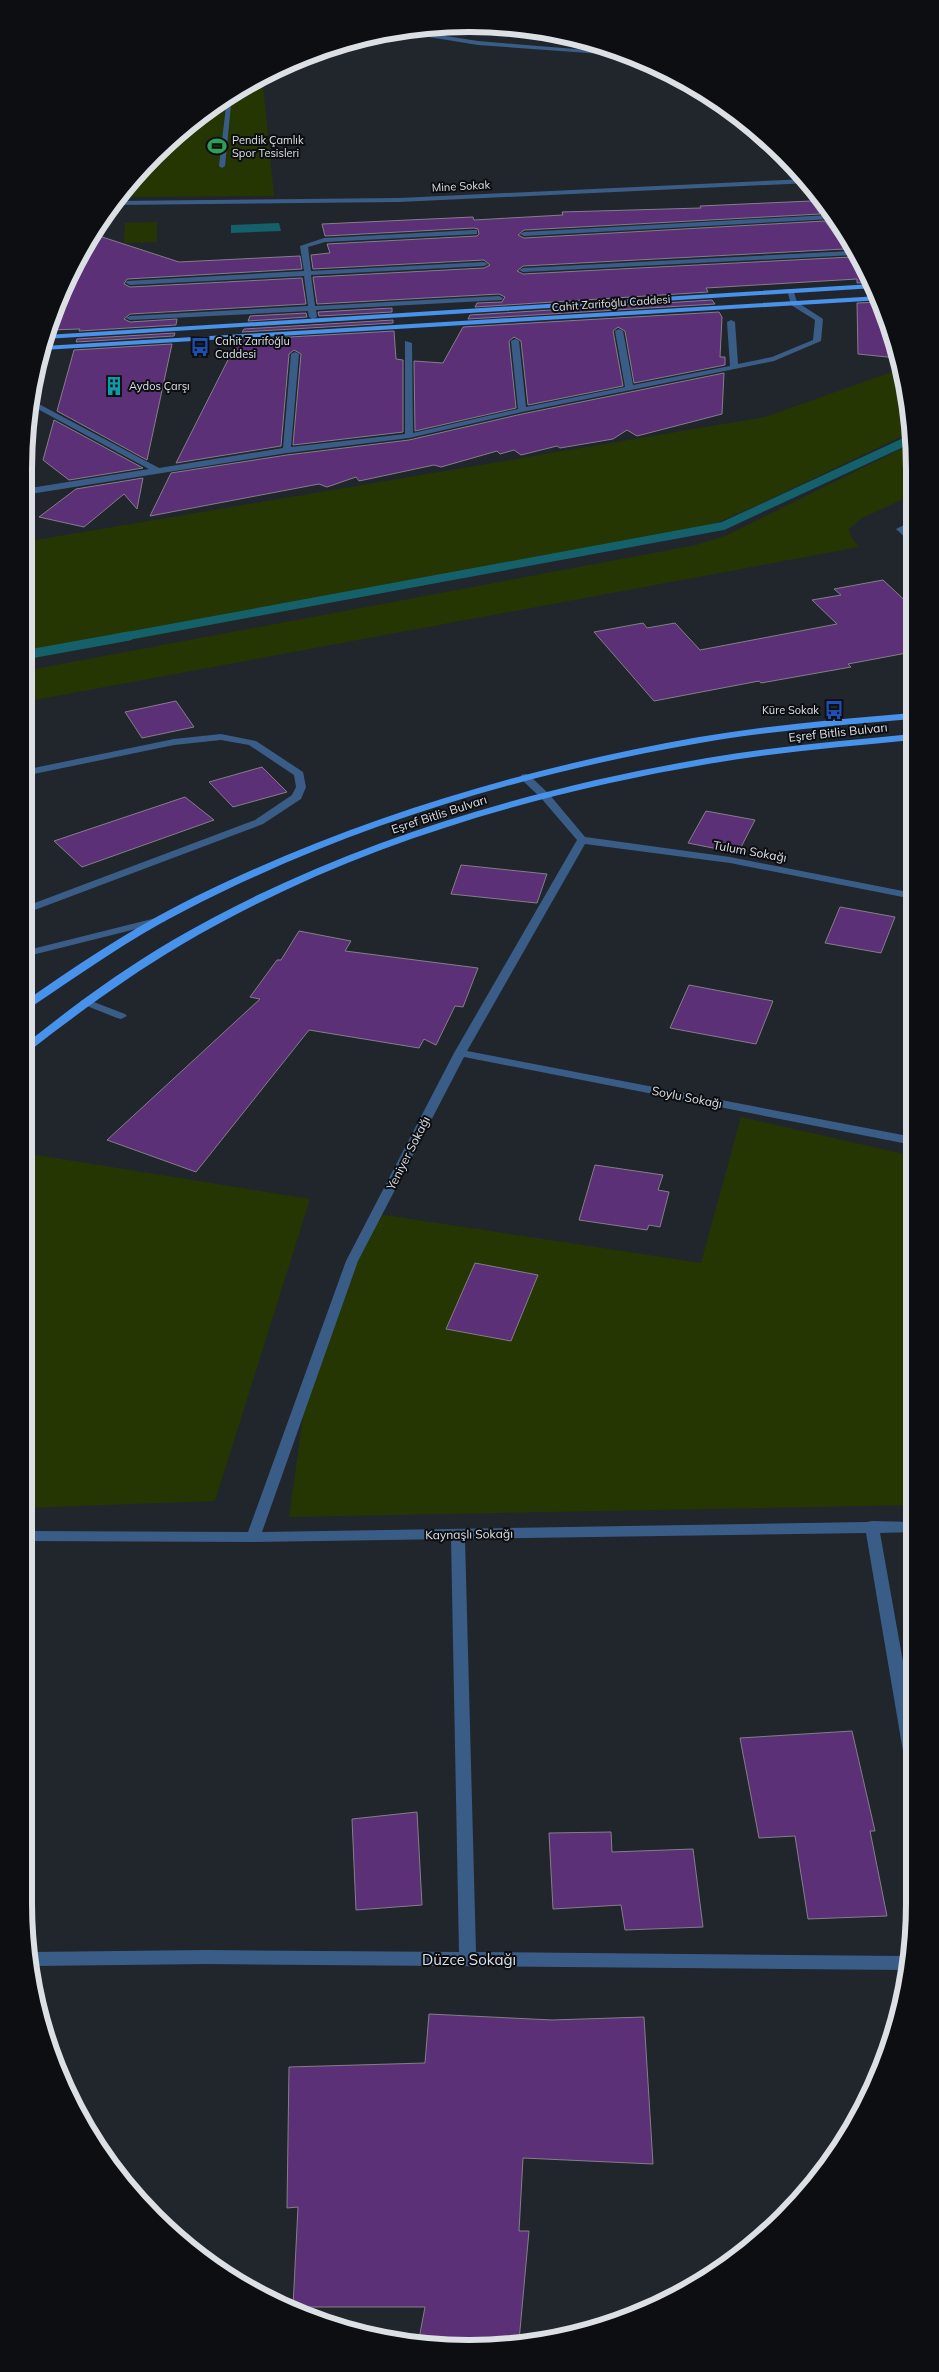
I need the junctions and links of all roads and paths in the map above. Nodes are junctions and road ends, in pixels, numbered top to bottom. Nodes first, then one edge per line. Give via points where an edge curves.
1 (447, 33) edge
2 (425, 35) edge
3 (571, 44) edge
4 (600, 53) edge
5 (229, 105) edge
6 (222, 166) dead end
7 (798, 181) edge
8 (124, 202) edge
9 (827, 218) edge
10 (474, 232) dead end
11 (524, 234) dead end
12 (849, 253) edge
13 (484, 264) dead end
14 (522, 270) dead end
15 (307, 273) junction
16 (130, 282) dead end
17 (866, 286) edge
18 (790, 291) junction
19 (499, 298) dead end
20 (871, 299) edge
21 (794, 303) junction
22 (312, 309) junction
23 (130, 318) dead end
24 (313, 320) junction
25 (731, 322) dead end
26 (619, 330) dead end
27 (53, 337) edge
28 (515, 341) dead end
29 (408, 343) dead end
30 (50, 348) edge
31 (295, 354) dead end
32 (734, 367) junction
33 (629, 388) junction
34 (37, 405) edge
35 (522, 410) junction
36 (409, 436) junction
37 (286, 450) junction
38 (155, 469) junction
39 (32, 491) edge
40 (906, 526) edge
41 (906, 534) edge
42 (906, 717) edge
43 (906, 738) edge
44 (32, 772) edge
45 (525, 777) junction
46 (545, 796) junction
47 (582, 840) junction
48 (906, 895) edge
49 (32, 908) edge
50 (162, 920) junction
51 (32, 952) edge
52 (32, 1002) edge
53 (86, 1002) junction
54 (121, 1016) dead end
55 (32, 1044) edge
56 (460, 1053) junction
57 (906, 1140) edge
58 (872, 1526) junction
59 (906, 1527) edge
60 (458, 1534) junction
61 (32, 1536) edge
62 (253, 1537) junction
63 (906, 1723) edge
64 (468, 1959) junction
65 (36, 1960) edge
66 (902, 1963) edge

1 - 3 street
2 - 4 street via 478,43
5 - 6 street
7 - 8 street, Mine Sokak via 399,200
9 - 11 street
10 - 15 street via 324,240 304,246
12 - 14 street
13 - 15 street
15 - 16 street
15 - 22 street
17 - 18 main road, Cahit Zarifoğlu Caddesi
18 - 21 street
18 - 24 main road, Cahit Zarifoğlu Caddesi
19 - 22 street
20 - 21 main road, Cahit Zarifoğlu Caddesi
21 - 30 main road, Cahit Zarifoğlu Caddesi
21 - 32 street via 819,319 817,341 774,359
22 - 23 street
22 - 24 street
24 - 27 main road, Cahit Zarifoğlu Caddesi
25 - 32 street
26 - 33 street
28 - 35 street
29 - 36 street
31 - 37 street
32 - 33 street
33 - 35 street
34 - 38 street
35 - 36 street
36 - 37 street
37 - 38 street
38 - 39 street
40 - 41 street via 900,528
42 - 45 main road, Eşref Bitlis Bulvarı via 702,740
43 - 46 main road, Eşref Bitlis Bulvarı via 706,761
44 - 49 street via 174,742 221,737 252,743 274,756 299,774 300,787 297,797 259,822
45 - 46 street
45 - 50 main road, Eşref Bitlis Bulvarı via 434,803 347,834 281,860
46 - 47 street
46 - 53 main road, Eşref Bitlis Bulvarı via 440,825 280,889 200,929
47 - 48 street, Tulum Sokağı via 730,860
47 - 56 street, Yeniyer Sokağı
50 - 51 street
50 - 52 main road, Eşref Bitlis Bulvarı via 99,956
53 - 54 street
53 - 55 main road, Eşref Bitlis Bulvarı
56 - 57 street, Soylu Sokağı
56 - 62 street, Yeniyer Sokağı via 352,1261
58 - 59 street, Kaynaşlı Sokağı
58 - 60 street, Kaynaşlı Sokağı
58 - 63 street
60 - 62 street, Kaynaşlı Sokağı
60 - 64 street
61 - 62 street, Kaynaşlı Sokağı
64 - 65 street, Düzce Sokağı via 206,1957
64 - 66 street, Düzce Sokağı

